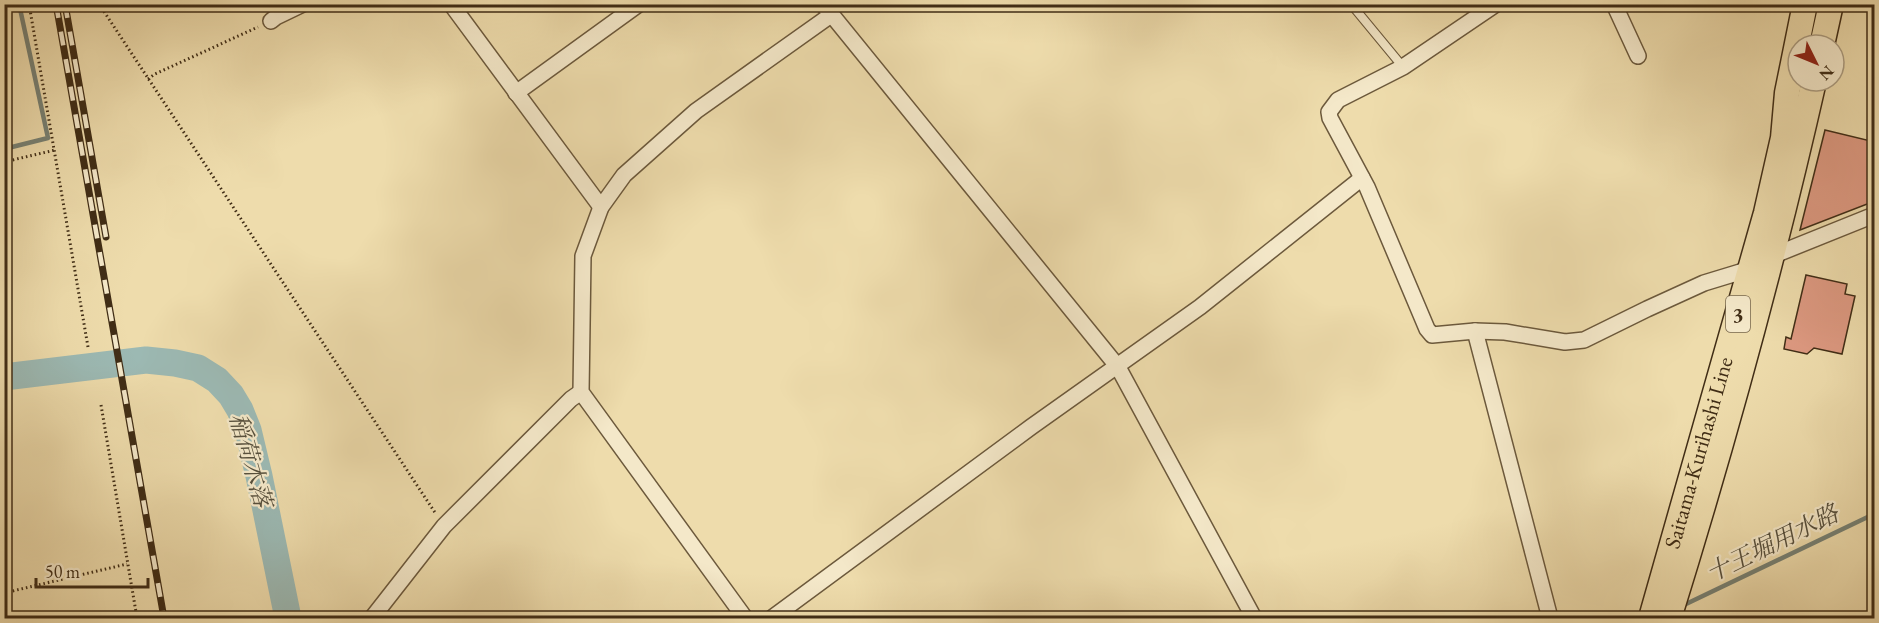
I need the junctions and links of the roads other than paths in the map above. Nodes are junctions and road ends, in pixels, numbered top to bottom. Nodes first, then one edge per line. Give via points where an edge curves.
1 (303, 4) edge
2 (451, 4) edge
3 (639, 4) edge
4 (1351, 4) edge
5 (1496, 4) edge
6 (1614, 4) edge
7 (1805, 4) edge
8 (1831, 4) edge
9 (832, 8) edge
10 (271, 21) road end
11 (1825, 33) edge
12 (1638, 56) dead end
13 (1403, 67) junction
14 (516, 93) junction
15 (1811, 93) edge
16 (1362, 178) junction
17 (601, 207) junction
18 (1875, 215) edge
19 (1772, 256) junction
20 (1750, 269) junction
21 (1475, 331) junction
22 (1118, 367) junction
23 (581, 392) junction
24 (372, 618) edge
25 (745, 618) edge
26 (772, 618) edge
27 (1254, 618) edge
28 (1550, 618) edge
29 (1651, 618) edge
30 (1670, 618) edge

1 - 10 street
2 - 14 street
3 - 14 street
4 - 13 lane
5 - 13 street
6 - 12 street
7 - 20 main road, Saitama-Kurihashi Line / 3 via 1787,93 1783,138
8 - 11 main road
9 - 17 street via 696,111 624,175
9 - 22 street
13 - 16 street via 1338,100 1329,112
14 - 17 street
15 - 19 main road, Saitama-Kurihashi Line / 3
16 - 21 street via 1427,329 1432,335
16 - 22 street
17 - 23 street via 583,256
18 - 19 street
19 - 30 main road, Saitama-Kurihashi Line / 3
20 - 21 street via 1704,284 1584,340 1565,342
20 - 29 main road, Saitama-Kurihashi Line / 3
21 - 28 street
22 - 26 street
22 - 27 street
23 - 24 street via 444,526
23 - 25 street

